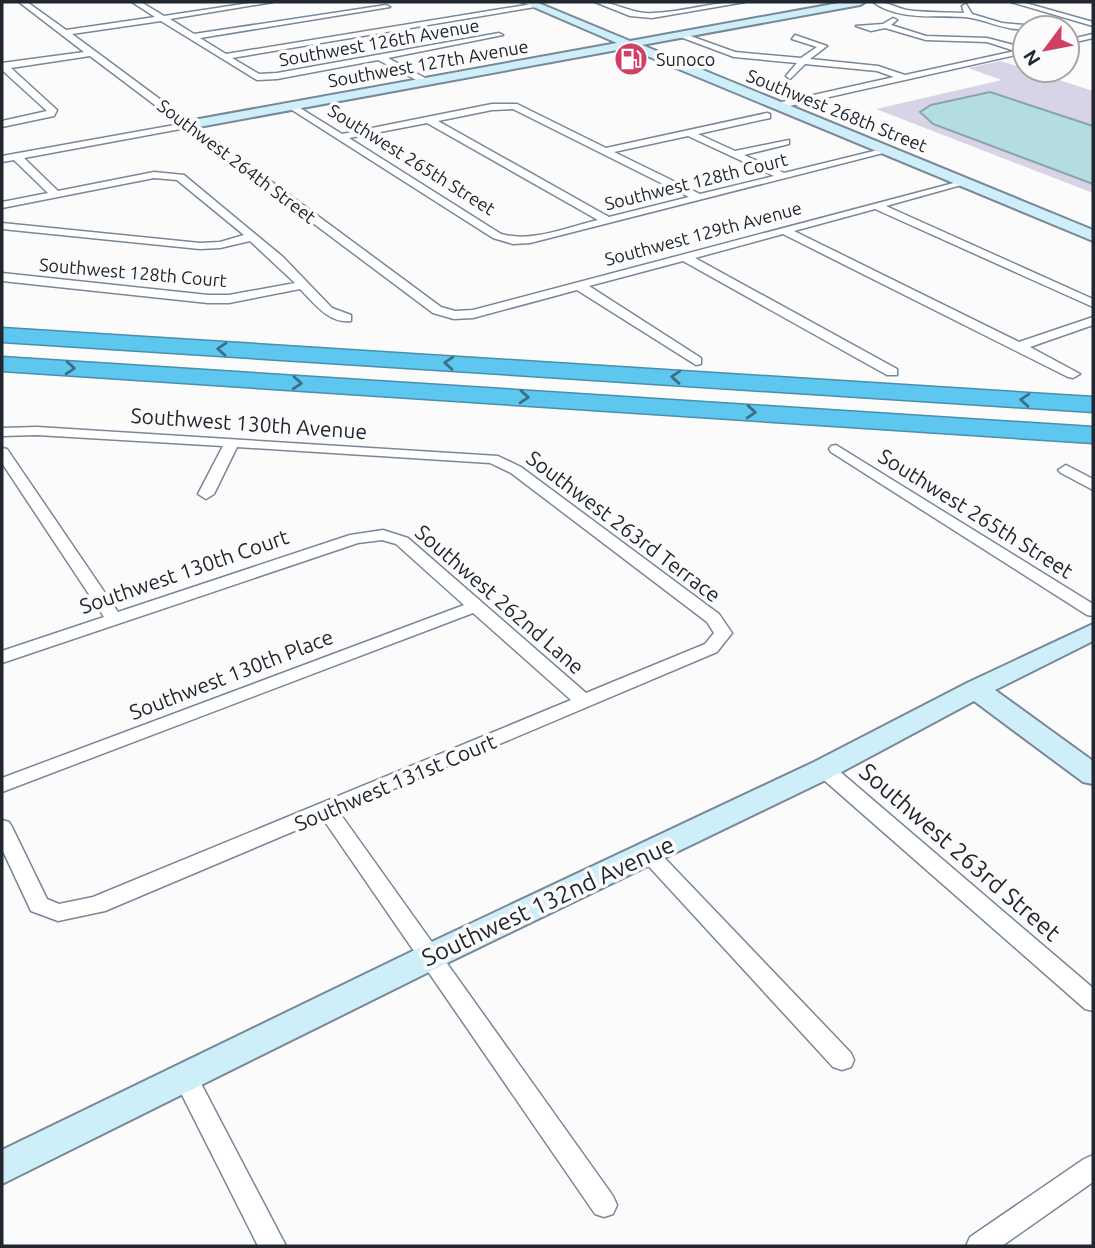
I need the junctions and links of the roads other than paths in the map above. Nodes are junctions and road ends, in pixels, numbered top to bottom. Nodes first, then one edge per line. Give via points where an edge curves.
1 (23, 2) edge
2 (136, 2) edge
3 (269, 2) edge
4 (375, 2) edge
5 (599, 2) edge
6 (714, 2) edge
7 (741, 2) edge
8 (860, 2) edge
9 (877, 2) edge
10 (1015, 2) edge
11 (531, 4) edge
12 (723, 5) junction
13 (965, 5) dead end
14 (905, 12) junction
15 (969, 15) junction
16 (465, 17) junction
17 (162, 18) junction
18 (411, 18) dead end
19 (475, 22) dead end
20 (423, 24) junction
21 (1093, 24) edge
22 (1001, 25) junction
23 (1011, 25) edge
24 (486, 27) dead end
25 (65, 33) junction
26 (680, 35) junction
27 (191, 37) junction
28 (795, 37) dead end
29 (926, 38) junction
30 (987, 40) junction
31 (629, 44) junction
32 (1011, 47) edge
33 (920, 49) dead end
34 (92, 52) junction
35 (1011, 54) edge
36 (222, 57) junction
37 (381, 58) junction
38 (803, 61) junction
39 (2, 66) edge
40 (790, 76) dead end
41 (904, 78) junction
42 (424, 82) junction
43 (292, 106) junction
44 (772, 111) junction
45 (428, 119) junction
46 (2, 124) edge
47 (188, 125) junction
48 (689, 133) junction
49 (340, 137) junction
50 (786, 142) dead end
51 (606, 151) junction
52 (887, 152) junction
53 (734, 154) junction
54 (16, 156) junction
55 (2, 159) edge
56 (784, 177) junction
57 (961, 182) junction
58 (56, 195) junction
59 (699, 198) junction
60 (2, 205) edge
61 (876, 205) junction
62 (608, 221) junction
63 (2, 226) edge
64 (784, 230) junction
65 (1093, 236) edge
66 (250, 237) junction
67 (513, 241) joint
68 (685, 257) junction
69 (2, 278) edge
70 (302, 285) junction
71 (578, 285) junction
72 (1093, 303) edge
73 (454, 315) joint
74 (347, 318) dead end
75 (1093, 321) edge
76 (2, 335) edge
77 (1018, 347) junction
78 (696, 361) dead end
79 (2, 364) edge
80 (892, 372) dead end
81 (1073, 374) dead end
82 (1093, 405) edge
83 (2, 432) edge
84 (1093, 435) edge
85 (232, 442) junction
86 (836, 449) dead end
87 (2, 452) edge
88 (493, 459) joint
89 (1066, 470) dead end
90 (1093, 485) edge
91 (206, 494) dead end
92 (383, 535) joint
93 (476, 606) junction
94 (1093, 611) edge
95 (114, 619) junction
96 (1093, 631) edge
97 (723, 633) joint
98 (2, 657) edge
99 (976, 689) junction
100 (585, 702) junction
101 (824, 769) junction
102 (1093, 775) edge
103 (2, 785) edge
104 (328, 811) junction
105 (2, 827) edge
106 (649, 854) junction
107 (432, 956) junction
108 (1093, 1002) edge
109 (842, 1060) dead end
110 (186, 1079) junction
111 (1093, 1167) edge
112 (2, 1168) edge
113 (604, 1205) dead end
114 (272, 1246) edge
115 (980, 1246) edge

1 - 25 street, Southwest 264th Street
2 - 17 street
3 - 17 street
4 - 27 street via 389,8
5 - 12 street via 652,16
6 - 12 street
7 - 12 street
8 - 26 main road, Southwest 127th Avenue
9 - 14 street
10 - 21 street
11 - 16 street
11 - 31 main road, Southwest 268th Street
13 - 15 street
14 - 15 street
14 - 29 street via 881,26
15 - 22 street
16 - 19 street
16 - 20 street
17 - 25 street
17 - 27 street
18 - 20 street
20 - 36 street
22 - 23 street
22 - 30 street
24 - 37 street, Southwest 126th Avenue via 499,35
25 - 34 street, Southwest 264th Street
26 - 31 main road, Southwest 127th Avenue
26 - 38 street via 734,54
27 - 36 street
28 - 38 street via 823,47
29 - 30 street
29 - 33 street
30 - 32 street
31 - 42 main road, Southwest 127th Avenue
31 - 44 main road, Southwest 268th Street
34 - 39 street
34 - 47 street, Southwest 264th Street
35 - 41 street
36 - 37 street, Southwest 126th Avenue via 252,76 264,77
37 - 42 street
38 - 40 street
38 - 41 street via 878,69
39 - 46 street via 52,110 51,114
41 - 44 street
42 - 43 main road, Southwest 127th Avenue
43 - 47 main road, Southwest 127th Avenue
43 - 49 street, Southwest 265th Street
44 - 48 street
44 - 52 main road, Southwest 268th Street
45 - 49 street
45 - 51 street via 510,105
45 - 62 street
47 - 54 street, Southwest 127th Avenue
47 - 73 street, Southwest 264th Street via 437,310
48 - 51 street
48 - 53 street
49 - 67 street, Southwest 265th Street via 497,236
50 - 53 street
51 - 59 street
52 - 56 street, Southwest 128th Court
52 - 57 main road, Southwest 268th Street
53 - 56 street
54 - 55 street, Southwest 127th Avenue
54 - 58 street
56 - 59 street, Southwest 128th Court
57 - 61 street, Southwest 129th Avenue
57 - 65 main road, Southwest 268th Street
58 - 60 street
58 - 66 street via 168,174 180,177
59 - 62 street, Southwest 128th Court
61 - 64 street, Southwest 129th Avenue
61 - 72 street
62 - 67 street, Southwest 128th Court
63 - 66 street via 200,246
64 - 68 street, Southwest 129th Avenue
64 - 77 street
66 - 70 street via 279,259
68 - 71 street, Southwest 129th Avenue
68 - 80 street
69 - 70 street, Southwest 128th Court via 208,299
70 - 74 street via 328,311
71 - 73 street, Southwest 129th Avenue
71 - 78 street
75 - 77 street
82 -> 76 highway
77 - 81 street
79 -> 84 highway
83 - 85 street, Southwest 130th Avenue
85 - 88 street, Southwest 130th Avenue
85 - 91 street
86 - 94 street, Southwest 265th Street
87 - 95 street
88 - 97 street, Southwest 263rd Terrace via 516,470 713,618
89 - 90 street
92 - 93 street, Southwest 262nd Lane via 402,541
92 - 95 street, Southwest 130th Court via 356,538
93 - 100 street, Southwest 262nd Lane
93 - 103 street, Southwest 130th Place
95 - 98 street, Southwest 130th Court
96 - 99 main road, Southwest 132nd Avenue
97 - 100 street, Southwest 131st Court via 711,648
99 - 101 main road, Southwest 132nd Avenue
99 - 102 main road
100 - 104 street, Southwest 131st Court
101 - 106 main road, Southwest 132nd Avenue
101 - 108 street, Southwest 263rd Street
104 - 105 street, Southwest 131st Court via 97,905 58,913 39,905
104 - 107 street
106 - 107 main road, Southwest 132nd Avenue
106 - 109 street
107 - 110 main road, Southwest 132nd Avenue
107 - 113 street
110 - 112 main road, Southwest 132nd Avenue
110 - 114 street
111 - 115 street

